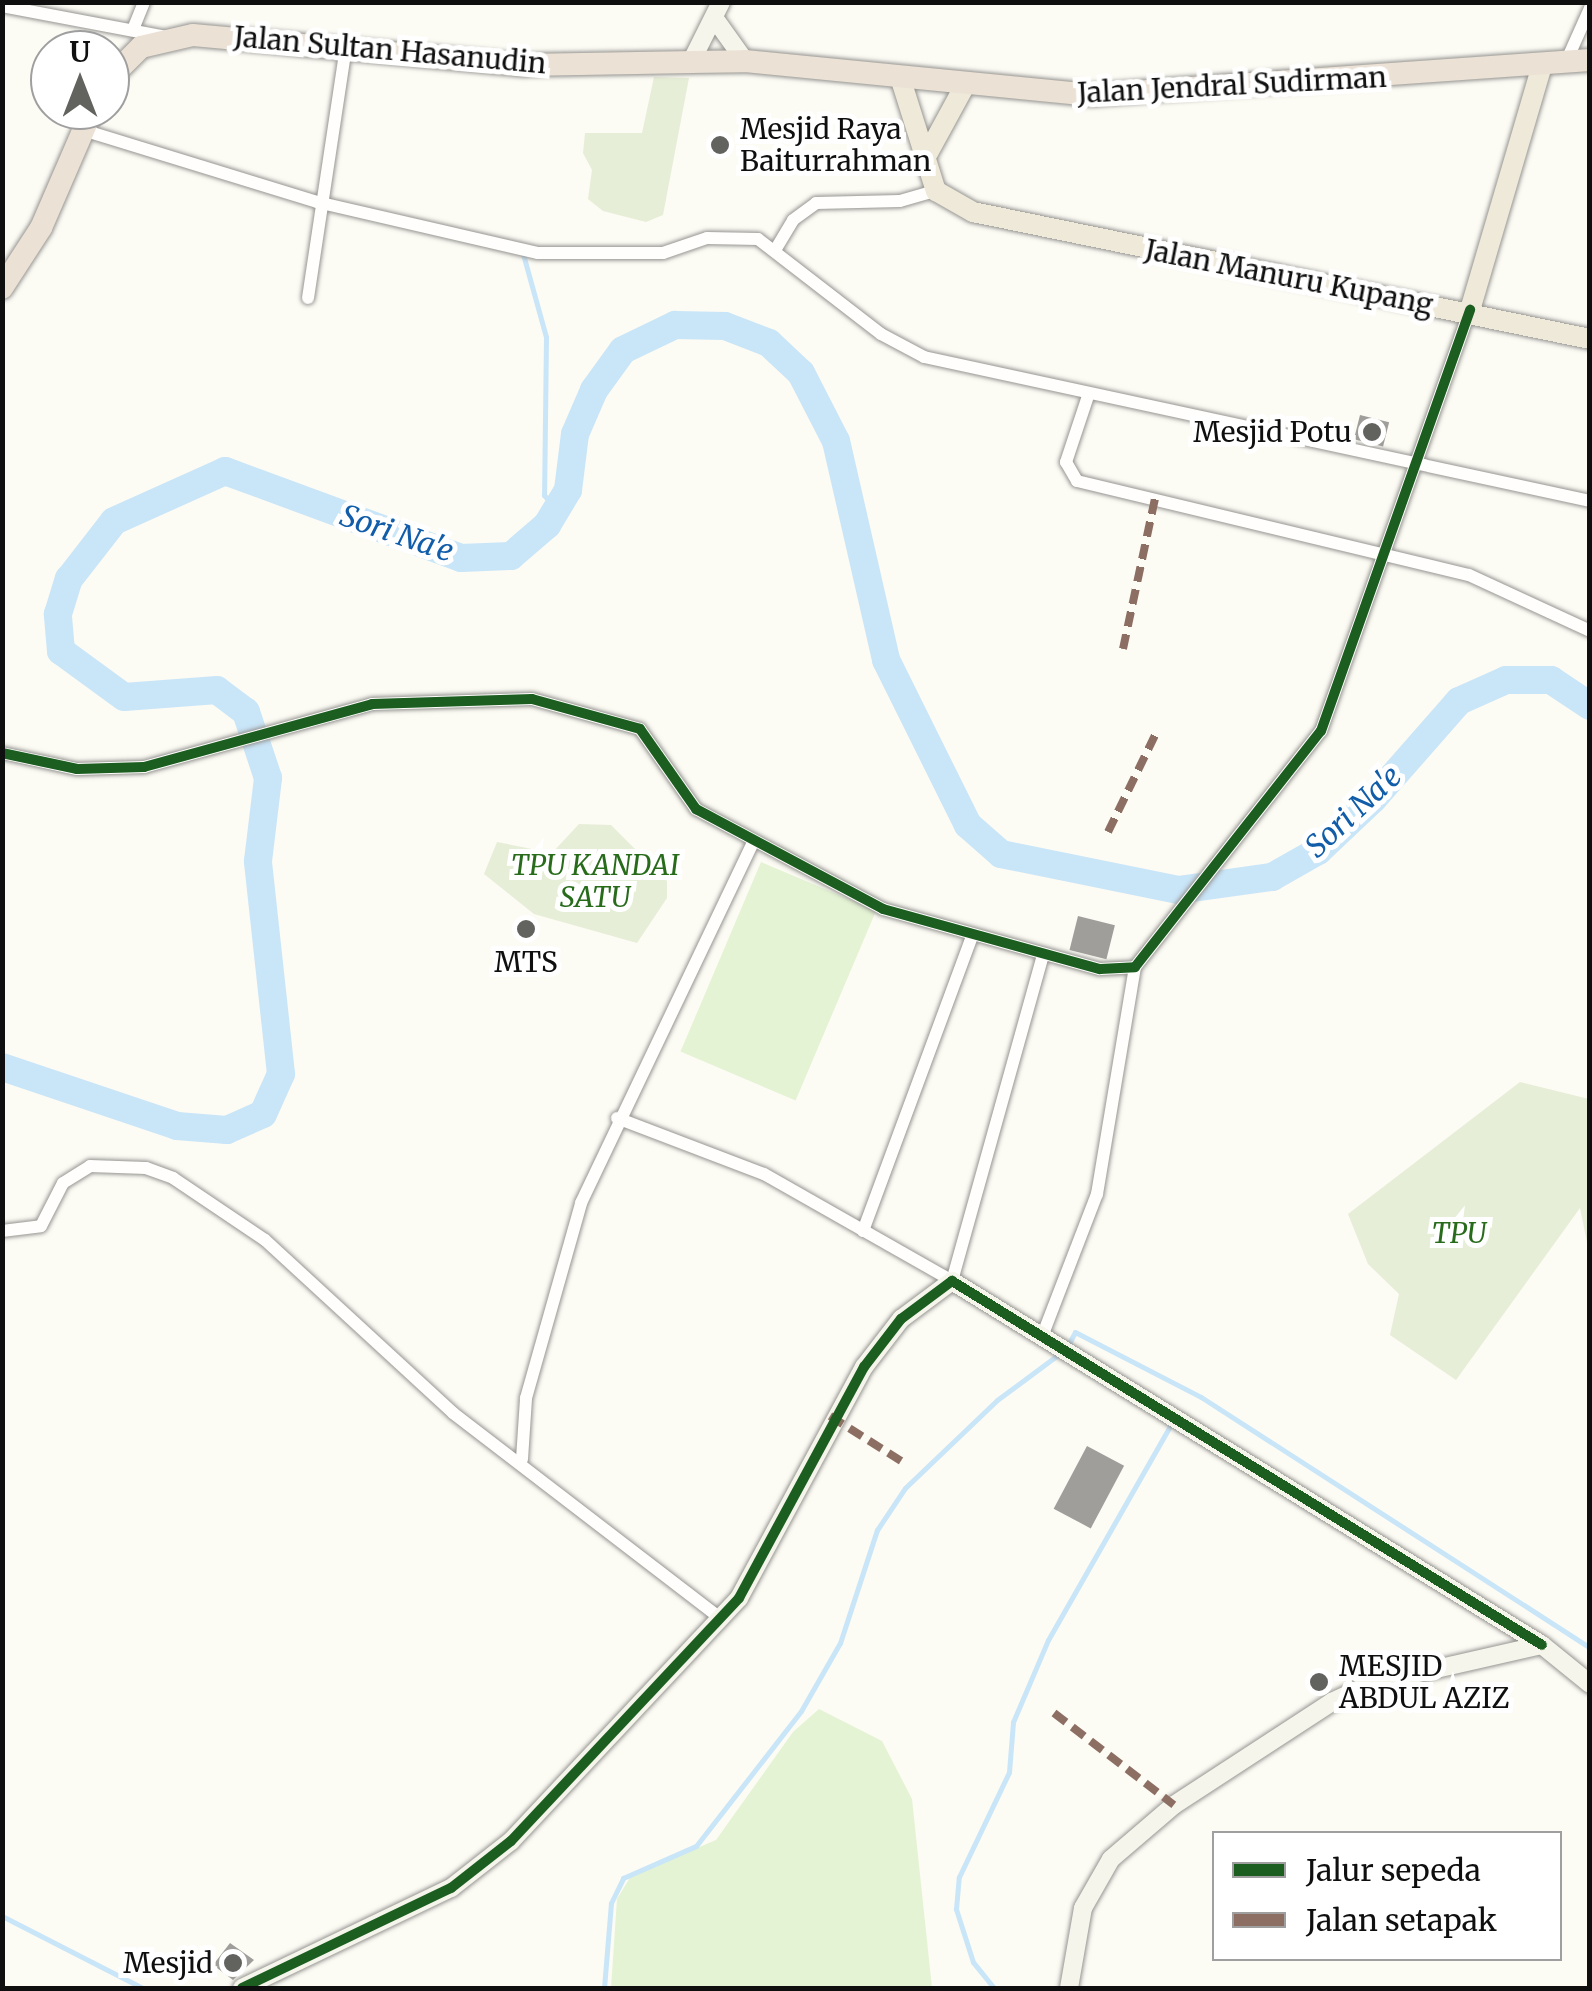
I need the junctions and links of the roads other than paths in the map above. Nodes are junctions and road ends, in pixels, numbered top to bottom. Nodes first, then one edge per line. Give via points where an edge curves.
1 (144, 2) edge
2 (2, 6) edge
3 (1590, 8) edge
4 (718, 11) edge
5 (118, 23) junction
6 (134, 27) junction
7 (120, 30) edge
8 (166, 37) junction
9 (345, 52) junction
10 (130, 57) edge
11 (692, 60) junction
12 (745, 61) junction
13 (1583, 61) edge
14 (1541, 68) junction
15 (900, 77) junction
16 (965, 85) junction
17 (84, 130) edge
18 (116, 130) edge
19 (928, 153) junction
20 (936, 191) junction
21 (317, 202) junction
22 (777, 248) junction
23 (2, 288) edge
24 (308, 298) dead end
25 (1470, 310) junction
26 (1590, 338) edge
27 (1088, 396) junction
28 (1413, 464) junction
29 (1590, 501) edge
30 (1381, 556) junction
31 (1590, 630) edge
32 (2, 753) edge
33 (752, 844) junction
34 (972, 938) junction
35 (1044, 955) junction
36 (1135, 967) junction
37 (617, 1118) junction
38 (2, 1231) edge
39 (863, 1232) junction
40 (952, 1281) junction
41 (1043, 1334) junction
42 (522, 1459) junction
43 (720, 1618) junction
44 (1542, 1646) junction
45 (1590, 1684) edge
46 (242, 1988) edge
47 (1069, 1988) edge

1 - 6 street
2 - 5 street
3 - 13 street
4 - 11 street
4 - 12 street
5 - 6 street
5 - 7 street
6 - 8 street
8 - 9 highway, Jalan Sultan Hasanudin via 239,36
8 - 10 highway, Jalan Sultan Hasanudin
9 - 11 highway, Jalan Sultan Hasanudin via 525,65
9 - 21 street
11 - 12 highway, Jalan Sultan Hasanudin
12 - 15 highway, Jalan Jendral Sudirman
13 - 14 highway
14 - 16 highway, Jalan Jendral Sudirman via 1092,96
14 - 25 main road, Jalan Manuru Kupang
15 - 16 highway, Jalan Jendral Sudirman
15 - 19 main road
16 - 19 main road
17 - 23 highway via 41,228
18 - 21 street
19 - 20 main road
20 - 22 street via 900,201 816,203 793,220
20 - 25 main road, Jalan Manuru Kupang via 1002,220 1374,298
21 - 22 street via 538,253 663,253 742,236
21 - 24 street
22 - 27 street via 904,350
25 - 26 main road
25 - 28 street
27 - 28 street
27 - 30 street via 1066,462 1077,481
28 - 29 street
28 - 30 street
30 - 31 street via 1488,580
30 - 36 street via 1321,731
32 - 33 street via 94,771 172,760 320,715 509,696 612,718 652,738 686,800
33 - 34 street via 883,909
33 - 37 street
34 - 35 street
34 - 39 street
35 - 36 street via 1100,970
35 - 40 street
36 - 41 street via 1097,1194
37 - 39 street via 754,1170
37 - 42 street via 560,1269 526,1398
38 - 42 street via 41,1226 64,1184 90,1166 146,1168 173,1178 265,1240 454,1413
39 - 40 street
40 - 41 street
40 - 43 street via 900,1319 864,1367
41 - 44 street
42 - 43 street
43 - 46 street via 479,1869
44 - 45 street
44 - 47 street via 1350,1692 1174,1805 1095,1881 1074,1935

